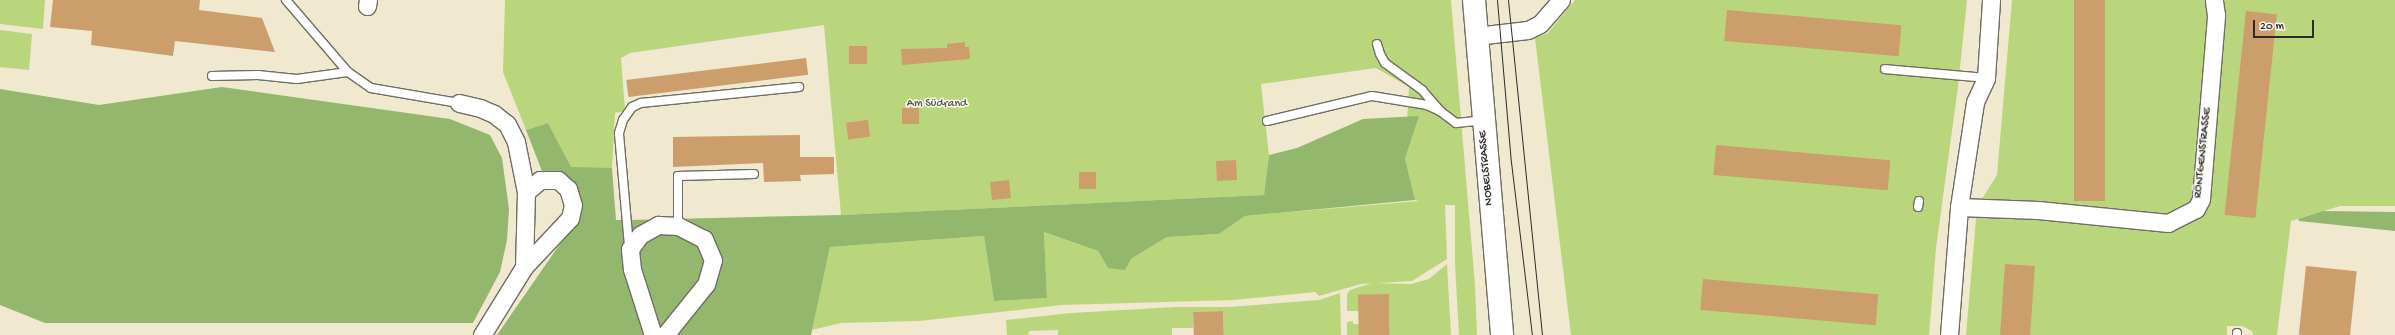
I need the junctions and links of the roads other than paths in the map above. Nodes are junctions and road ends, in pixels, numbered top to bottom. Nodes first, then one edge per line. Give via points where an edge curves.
1 (286, 0) edge
2 (1474, 0) edge
3 (1561, 0) edge
4 (1991, 0) edge
5 (2214, 0) edge
6 (1476, 36) junction
7 (1377, 44) dead end
8 (1885, 69) dead end
9 (348, 72) junction
10 (212, 76) dead end
11 (1986, 78) junction
12 (799, 87) dead end
13 (459, 103) joint
14 (1440, 111) junction
15 (1483, 120) junction
16 (1267, 121) dead end
17 (754, 174) dead end
18 (526, 192) junction
19 (1959, 207) junction
20 (678, 226) junction
21 (630, 249) junction
22 (524, 267) junction
23 (482, 335) edge
24 (653, 335) edge
25 (665, 335) edge
26 (1502, 335) edge
27 (1949, 335) edge

1 - 9 lane
2 - 6 main road, NOBELSTRASSE
3 - 6 street via 1540,24 1528,30
4 - 11 street
5 - 19 street, RÖNTGENSTRASSE via 2216,15 2202,199 2196,209 2168,223 2038,210
6 - 15 main road, NOBELSTRASSE
7 - 14 lane via 1386,63 1422,90
8 - 11 lane
9 - 10 lane via 297,80 258,75
9 - 13 lane via 371,88
11 - 19 street via 1975,102
12 - 21 lane via 641,103 632,107 623,120 619,133
13 - 18 street via 494,114 506,124 516,142
14 - 15 lane via 1456,123
14 - 16 lane via 1427,105 1372,96
15 - 26 main road, NOBELSTRASSE
17 - 20 lane via 678,176
18 - 22 street
18 - 22 street via 540,180 558,180 568,189 573,205 570,218
19 - 27 street
20 - 21 street via 658,225 640,235
20 - 25 street via 704,239 713,260 706,284
21 - 24 street via 632,269
22 - 23 street

